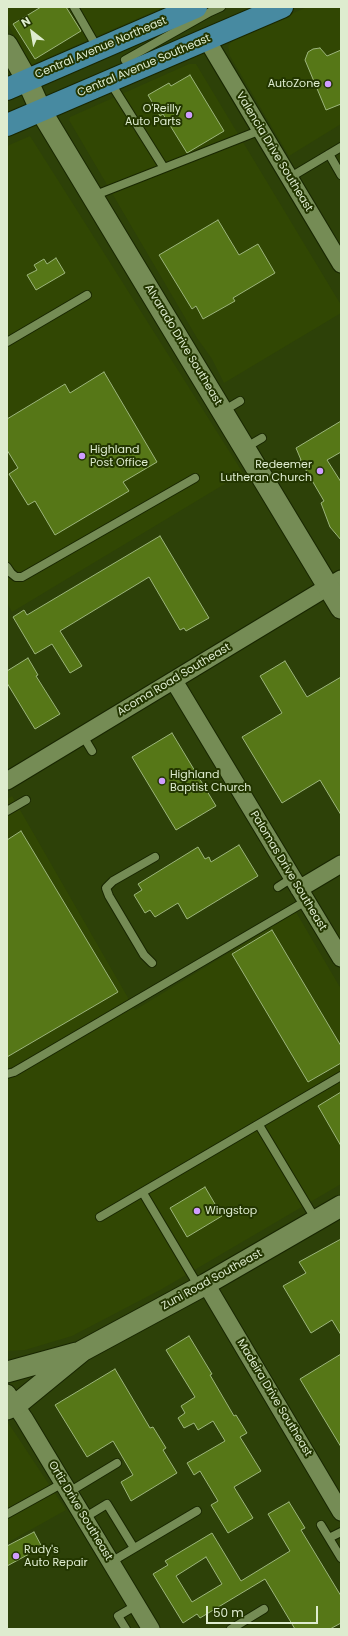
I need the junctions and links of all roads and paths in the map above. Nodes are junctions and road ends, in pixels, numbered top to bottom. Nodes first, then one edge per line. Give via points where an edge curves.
1 (74, 7) edge
2 (221, 7) edge
3 (282, 7) edge
4 (190, 8) edge
5 (207, 40) junction
6 (7, 45) edge
7 (99, 49) junction
8 (125, 60) dead end
9 (27, 80) junction
10 (109, 81) junction
11 (7, 89) edge
12 (41, 111) junction
13 (7, 125) edge
14 (261, 130) junction
15 (341, 147) edge
16 (329, 154) junction
17 (164, 168) junction
18 (341, 175) edge
19 (289, 178) junction
20 (93, 196) junction
21 (341, 264) edge
22 (86, 295) dead end
23 (7, 342) edge
24 (195, 478) dead end
25 (7, 567) edge
26 (335, 583) edge
27 (341, 608) edge
28 (174, 681) junction
29 (83, 736) junction
30 (92, 751) dead end
31 (7, 781) edge
32 (26, 800) dead end
33 (7, 811) edge
34 (155, 857) dead end
35 (341, 864) edge
36 (278, 887) dead end
37 (299, 889) junction
38 (341, 958) edge
39 (152, 963) dead end
40 (7, 1074) edge
41 (341, 1076) edge
42 (259, 1125) junction
43 (143, 1193) junction
44 (341, 1206) edge
45 (100, 1218) dead end
46 (317, 1220) junction
47 (203, 1286) junction
48 (82, 1351) junction
49 (7, 1372) edge
50 (10, 1402) edge
51 (116, 1463) dead end
52 (66, 1488) junction
53 (8, 1511) edge
54 (197, 1511) dead end
55 (341, 1512) edge
56 (84, 1518) junction
57 (322, 1525) dead end
58 (341, 1532) edge
59 (330, 1538) junction
60 (134, 1548) junction
61 (341, 1558) edge
62 (111, 1562) junction
63 (137, 1605) junction
64 (264, 1609) dead end
65 (126, 1629) edge
66 (151, 1629) edge
67 (231, 1629) edge

1 - 7 lane
2 - 8 lane, Central Avenue Northeast
3 - 5 main road, Central Avenue Southeast
4 - 7 main road, Central Avenue Northeast
5 - 10 main road, Central Avenue Southeast
5 - 14 street, Valencia Drive Southeast
6 - 9 street, Alvarado Drive Southeast
7 - 9 main road, Central Avenue Northeast
9 - 11 main road, Central Avenue Northeast
9 - 12 street, Alvarado Drive Southeast
10 - 12 main road, Central Avenue Southeast
10 - 17 lane
12 - 13 main road, Central Avenue Southeast
12 - 20 street, Alvarado Drive Southeast
14 - 17 lane
14 - 19 street, Valencia Drive Southeast
15 - 16 lane
16 - 18 lane
16 - 19 lane
17 - 20 lane
19 - 21 street, Valencia Drive Southeast
20 - 26 street, Alvarado Drive Southeast via 231,406
22 - 23 lane
24 - 25 lane via 22,577 16,577
26 - 27 street, Alvarado Drive Southeast
26 - 28 street, Acoma Road Southeast
28 - 29 street, Acoma Road Southeast
28 - 37 street, Palomas Drive Southeast
29 - 30 lane
29 - 31 street, Acoma Road Southeast
32 - 33 lane
34 - 39 lane via 113,881 106,888 144,955
35 - 37 street
36 - 37 lane
37 - 38 street, Palomas Drive Southeast
37 - 40 lane via 14,1072
41 - 42 lane
42 - 43 lane
42 - 46 lane
43 - 45 lane
43 - 47 lane
44 - 46 street, Zuni Road Southeast
46 - 47 street, Zuni Road Southeast
47 - 48 street, Zuni Road Southeast
47 - 55 street, Madeira Drive Southeast
48 - 49 street, Zuni Road Southeast
48 - 50 street, Zuni Road Southeast
50 - 52 street, Ortiz Drive Southeast
51 - 52 lane
52 - 53 lane
52 - 56 street, Ortiz Drive Southeast
54 - 60 lane
56 - 60 lane via 107,1504
56 - 62 street, Ortiz Drive Southeast
57 - 59 lane
58 - 59 lane
59 - 61 lane
60 - 62 lane
62 - 63 street, Ortiz Drive Southeast
63 - 65 lane via 118,1616
63 - 66 street, Ortiz Drive Southeast
64 - 67 lane

